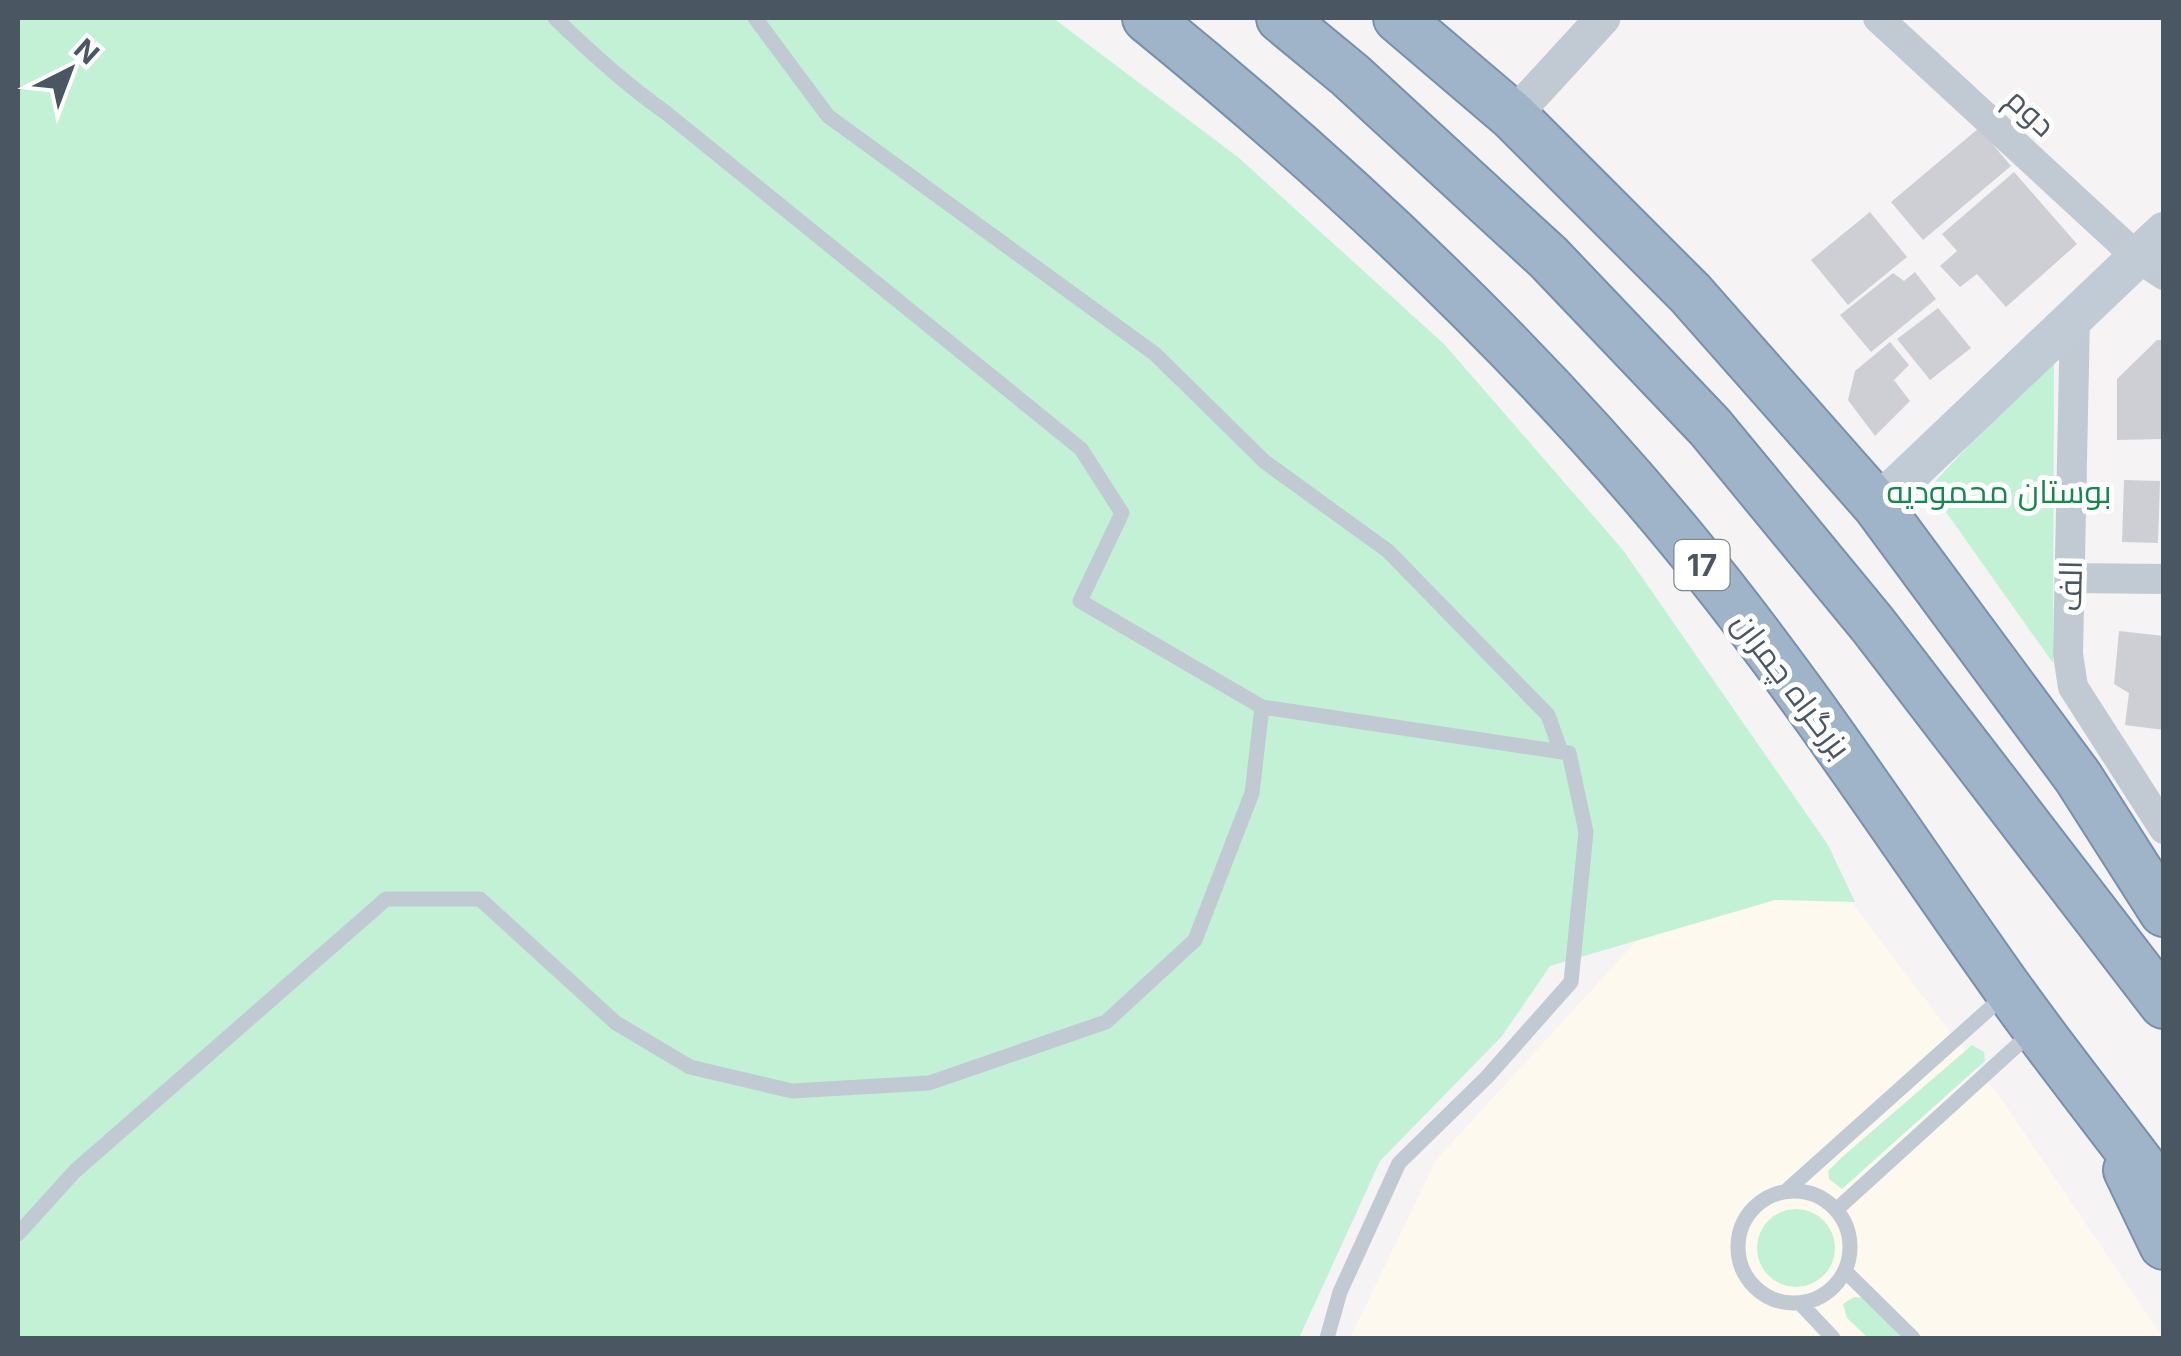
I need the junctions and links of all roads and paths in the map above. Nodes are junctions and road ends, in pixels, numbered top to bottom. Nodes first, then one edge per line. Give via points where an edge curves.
1 (555, 18) edge
2 (755, 18) edge
3 (1147, 18) edge
4 (1280, 18) edge
5 (1398, 18) edge
6 (1604, 18) edge
7 (1878, 18) edge
8 (1513, 116) junction
9 (2155, 255) edge
10 (2075, 317) junction
11 (1877, 505) junction
12 (2070, 578) junction
13 (2164, 579) edge
14 (1262, 708) junction
15 (1561, 752) junction
16 (2164, 829) edge
17 (2164, 912) edge
18 (2164, 1004) edge
19 (2022, 1009) junction
20 (2099, 1108) junction
21 (1786, 1191) junction
22 (2164, 1196) edge
23 (1836, 1210) junction
24 (18, 1234) edge
25 (2164, 1245) edge
26 (1845, 1271) junction
27 (1800, 1304) junction
28 (1328, 1338) edge
29 (1834, 1338) edge
30 (1913, 1338) edge

1 - 14 lane via 622,82 1081,449 1122,514 1080,601
2 - 15 lane via 828,116 1155,354 1265,462 1388,551 1548,715
3 - 19 highway, بزرگراه چمران / 17 via 1274,122 1468,305 1601,446 1687,545 1830,736
4 - 18 highway via 1549,258 1710,427 1885,640
5 - 8 highway
6 - 8 street
7 - 9 street, دوم
8 - 11 highway via 1690,294
9 - 10 main road
10 - 11 main road
10 - 12 street, الف
11 - 17 highway via 2078,777
12 - 13 street
12 - 16 street, الف via 2074,687
14 - 15 lane
14 - 24 lane via 1252,792 1195,940 1106,1022 929,1083 792,1091 690,1067 616,1023 480,900 386,898 75,1171
15 - 28 lane via 1568,753 1586,832 1571,982 1399,1163 1340,1292
19 - 20 highway, بزرگراه چمران / 17
19 - 21 lane
19 - 23 lane
20 - 22 highway, بزرگراه چمران / 17
20 - 25 highway
21 - 23 lane via 1822,1198
21 - 27 lane via 1767,1197 1741,1226 1739,1264 1762,1295
23 - 26 lane via 1850,1240
26 - 27 lane via 1818,1298
26 - 30 lane
27 - 29 lane

